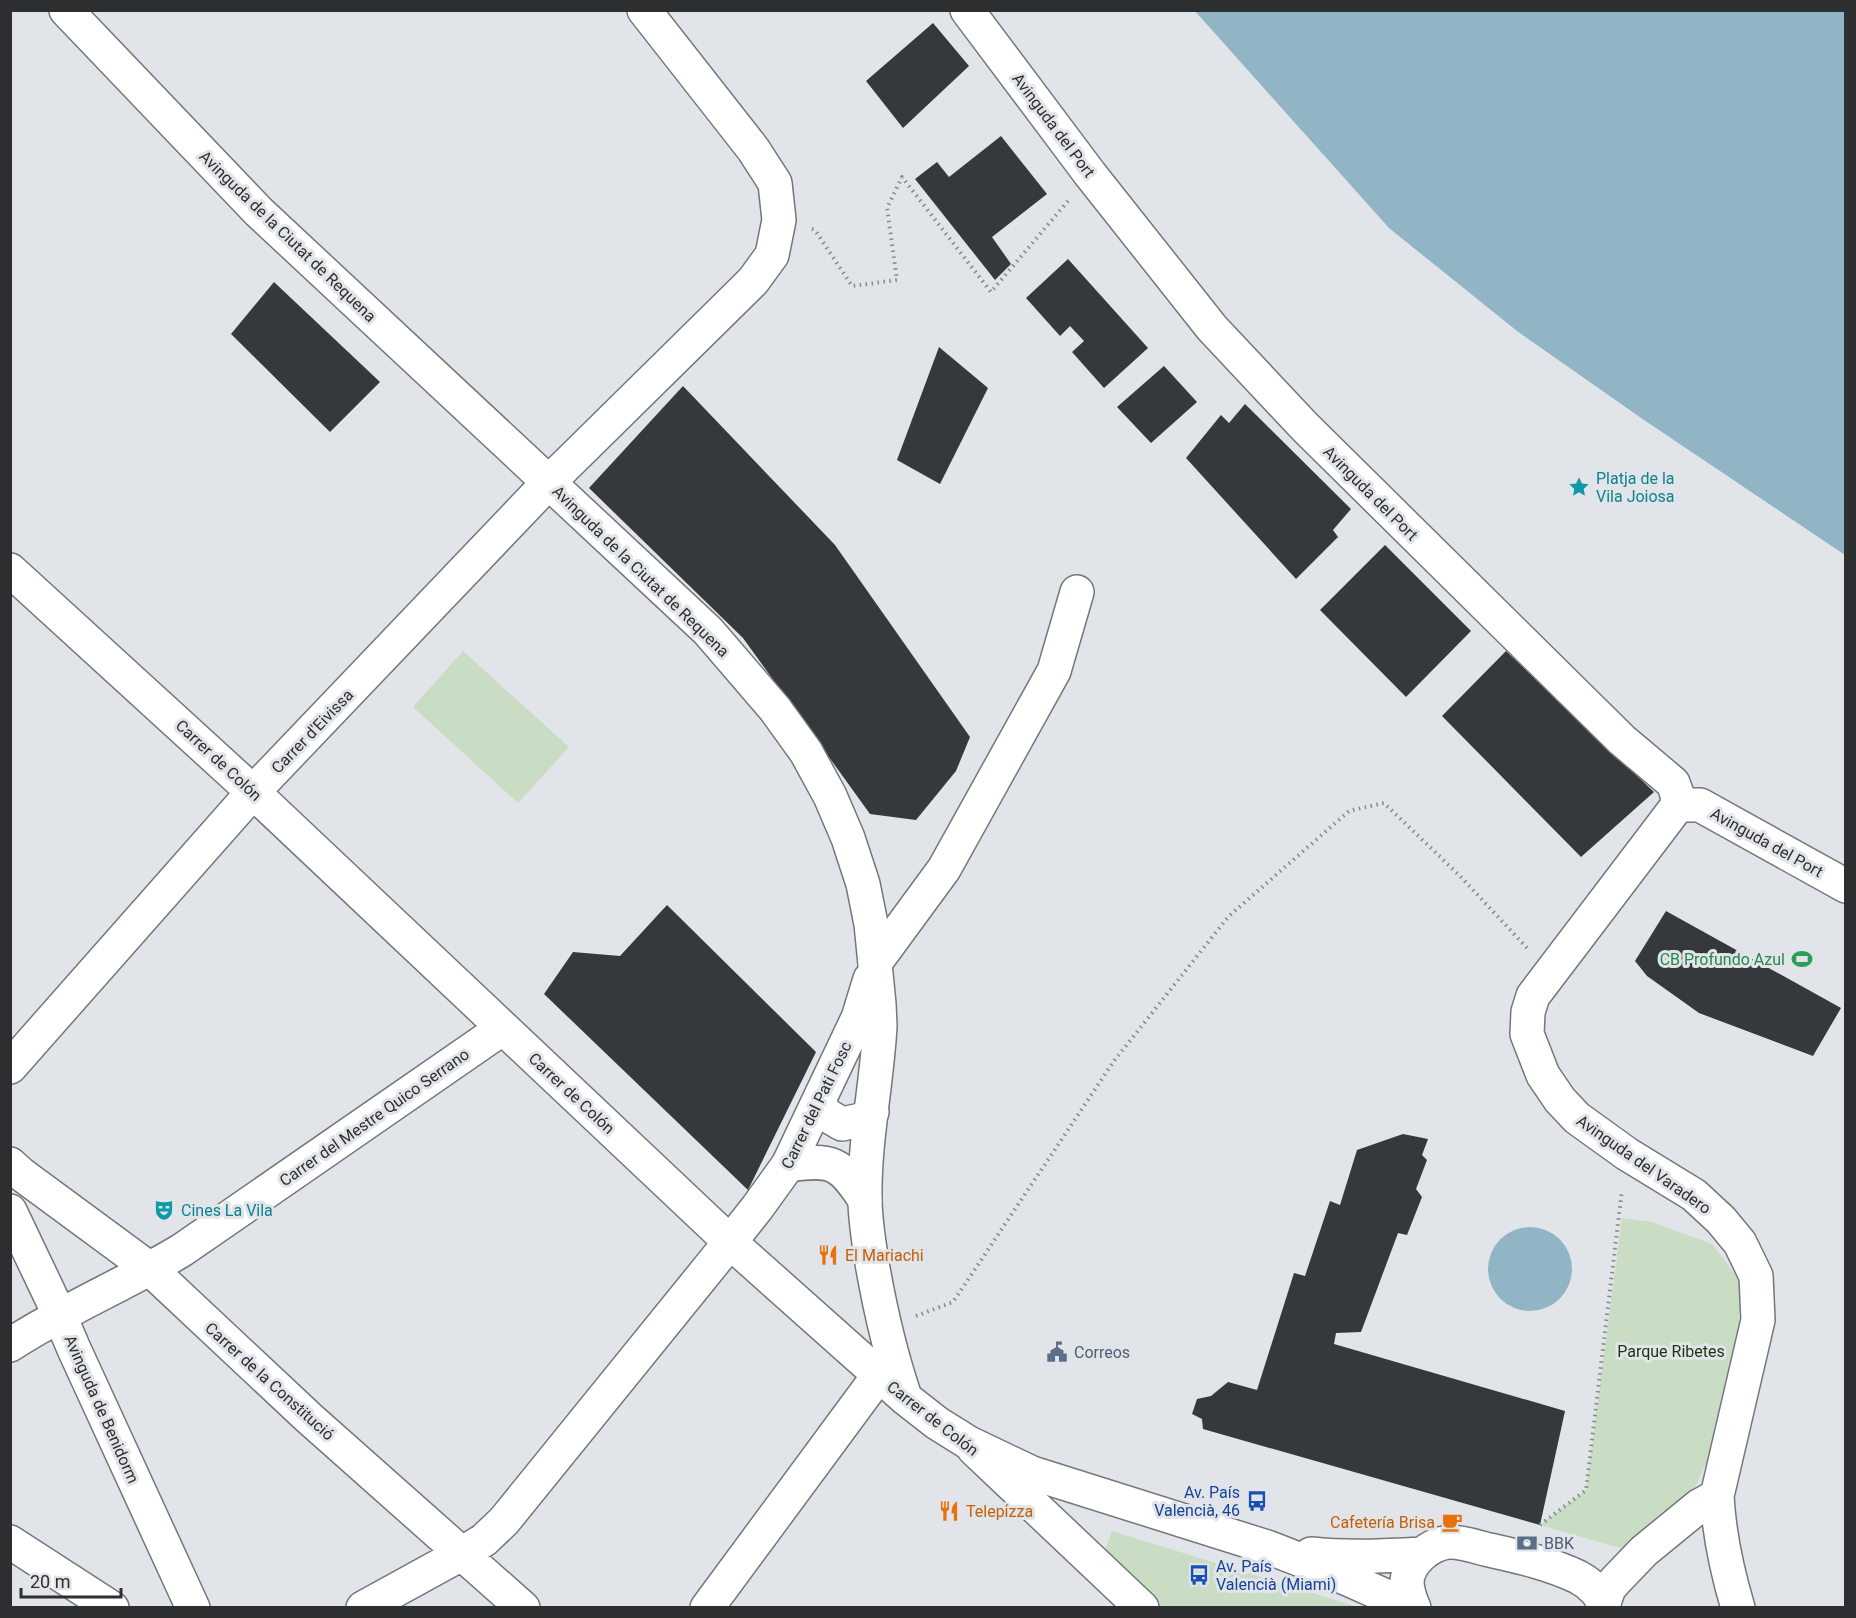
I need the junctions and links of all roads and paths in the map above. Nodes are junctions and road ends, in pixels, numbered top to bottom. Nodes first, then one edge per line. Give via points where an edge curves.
1 (644, 10) edge
2 (967, 10) edge
3 (68, 11) edge
4 (1090, 174) junction
5 (779, 220) junction
6 (549, 482) junction
7 (10, 570) edge
8 (1077, 592) dead end
9 (253, 792) junction
10 (1678, 805) junction
11 (1845, 886) edge
12 (875, 963) junction
13 (1549, 972) junction
14 (503, 1028) junction
15 (10, 1067) edge
16 (819, 1101) junction
17 (872, 1112) junction
18 (1627, 1154) junction
19 (10, 1164) edge
20 (788, 1165) junction
21 (865, 1200) junction
22 (10, 1211) edge
23 (730, 1242) junction
24 (150, 1269) junction
25 (60, 1316) junction
26 (885, 1328) junction
27 (10, 1345) edge
28 (879, 1375) junction
29 (905, 1398) junction
30 (969, 1443) junction
31 (1717, 1496) junction
32 (1540, 1525) dead end
33 (10, 1542) edge
34 (1270, 1548) junction
35 (463, 1554) junction
36 (1422, 1554) junction
37 (1604, 1605) edge
38 (112, 1608) edge
39 (193, 1608) edge
40 (363, 1608) edge
41 (523, 1608) edge
42 (707, 1608) edge
43 (1142, 1608) edge
44 (1413, 1608) edge
45 (1738, 1608) edge

1 - 5 street, Carrer d'Eivissa via 775,183
2 - 4 street, Avinguda del Port
3 - 6 street, Avinguda de la Ciutat de Requena via 259,212
4 - 5 path via 991,292 902,177 887,208 897,280 852,286 815,230
4 - 10 street, Avinguda del Port via 1235,353 1580,699 1673,783
5 - 6 street, Carrer d'Eivissa via 772,255 753,281
6 - 9 street, Carrer d'Eivissa
6 - 12 street, Avinguda de la Ciutat de Requena via 708,631 806,752 848,838 871,924
7 - 9 street, Carrer de Colón
8 - 12 street, Carrer del Pati Fosc via 1054,671 944,869
9 - 14 street, Carrer de Colón
9 - 15 street, Carrer d'Eivissa
10 - 11 street, Avinguda del Port via 1700,805
10 - 13 street, Avinguda del Varadero
12 - 16 street, Carrer del Pati Fosc via 858,1018
12 - 17 street, Avinguda de la Ciutat de Requena via 879,1026
13 - 18 street, Avinguda del Varadero via 1533,996 1528,1012 1527,1034 1543,1075 1577,1118
13 - 26 path via 1460,876 1384,803 1349,811 1228,917 1114,1061 953,1302
14 - 23 street, Carrer de Colón
14 - 24 street, Carrer del Mestre Quico Serrano
16 - 17 street via 825,1114 842,1124 861,1120
16 - 20 street, Carrer del Pati Fosc
17 - 21 street, Avinguda de la Ciutat de Requena
18 - 31 street, Avinguda del Varadero via 1694,1196 1721,1220 1740,1243 1756,1276 1758,1320
18 - 32 path via 1586,1490
19 - 24 street, Carrer de la Constitució
20 - 21 street via 814,1161 835,1166 849,1176
20 - 23 street, Carrer del Pati Fosc
21 - 26 street, Avinguda de la Ciutat de Requena
22 - 25 street, Avinguda de Benidorm
23 - 28 street, Carrer de Colón
23 - 35 street, Carrer del Pati Fosc via 504,1521
24 - 25 street, Carrer del Mestre Quico Serrano
24 - 35 street, Carrer de la Constitució via 309,1418
25 - 27 street, Carrer del Mestre Quico Serrano
25 - 39 street, Avinguda de Benidorm
26 - 29 street, Avinguda de la Ciutat de Requena
28 - 29 street, Carrer de Colón
28 - 42 street
29 - 30 street, Carrer de Colón
30 - 34 street via 1062,1483
30 - 43 street, Carrer de Colón
31 - 37 street via 1644,1551 1609,1588
31 - 45 street, Avinguda del Varadero via 1722,1545
33 - 38 street
34 - 36 street via 1337,1557
34 - 44 street
35 - 40 street, Carrer del Pati Fosc
35 - 41 street, Carrer de la Constitució
36 - 37 street via 1450,1542 1521,1557 1579,1578 1596,1590
36 - 44 street via 1411,1566 1407,1580

